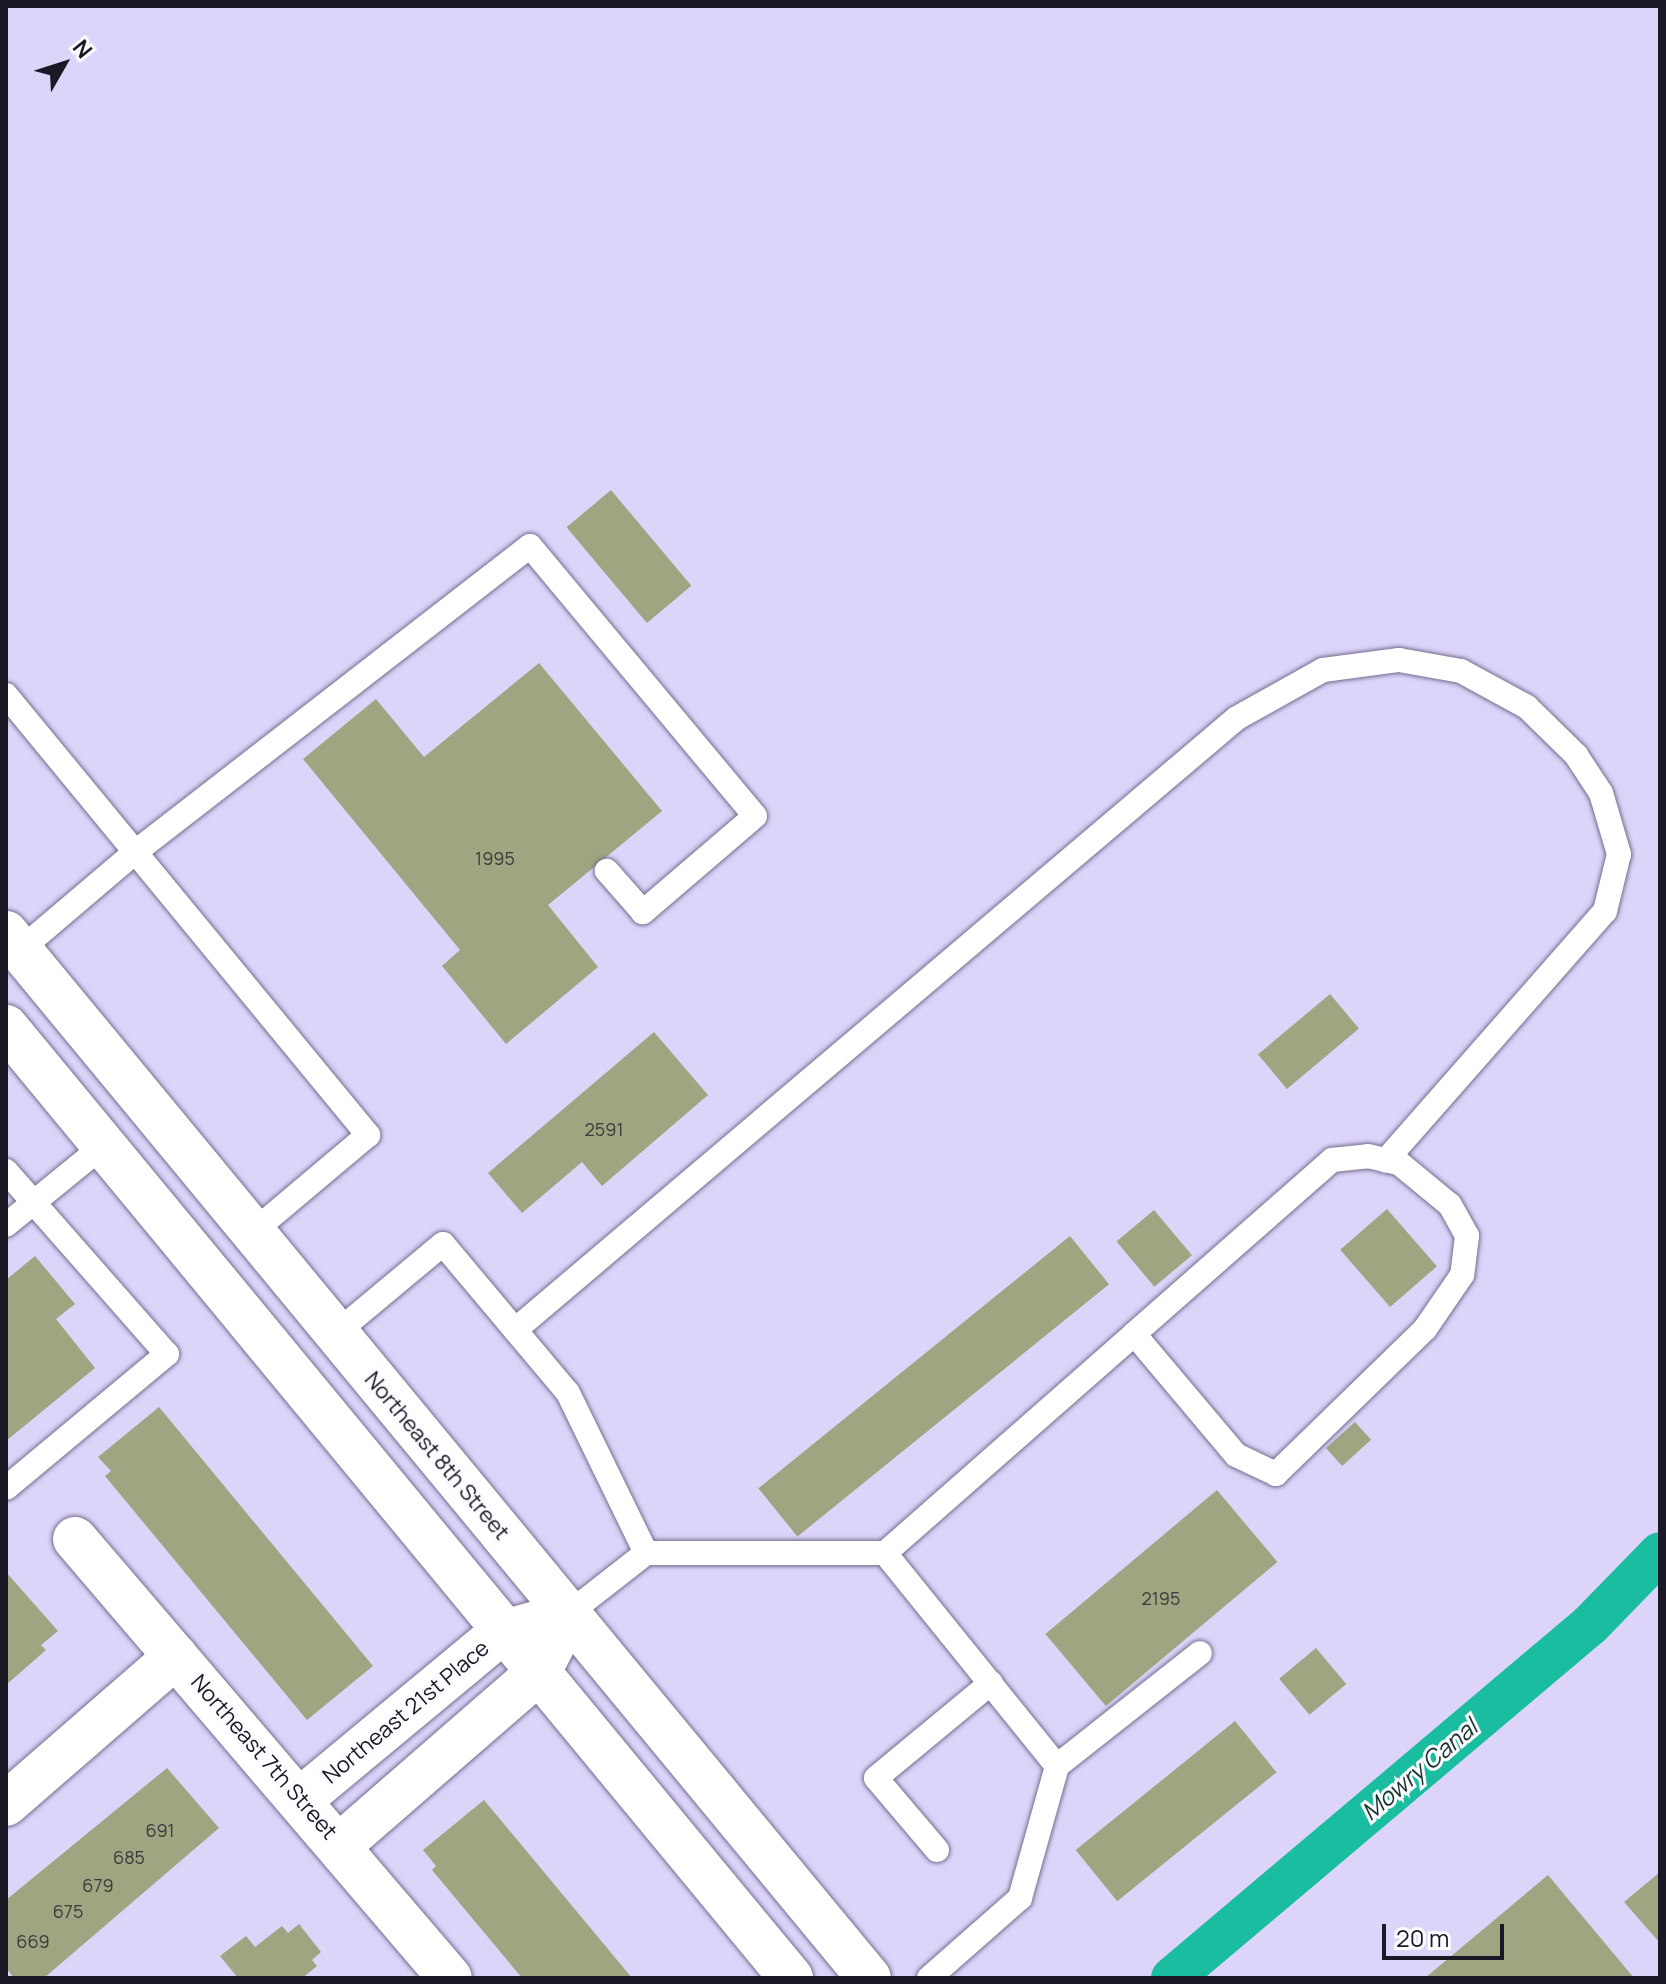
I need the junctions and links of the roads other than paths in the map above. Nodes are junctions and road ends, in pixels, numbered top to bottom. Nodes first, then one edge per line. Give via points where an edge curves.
1 (6, 695) edge
2 (134, 853) junction
3 (607, 871) dead end
4 (13, 942) edge
5 (6, 1027) edge
6 (104, 1145) junction
7 (1386, 1160) junction
8 (6, 1171) edge
9 (36, 1201) junction
10 (6, 1225) edge
11 (253, 1232) junction
12 (515, 1330) junction
13 (336, 1333) junction
14 (1134, 1334) junction
15 (6, 1488) edge
16 (75, 1539) dead end
17 (646, 1553) junction
18 (885, 1553) junction
19 (568, 1614) junction
20 (505, 1632) junction
21 (1200, 1653) dead end
22 (176, 1656) junction
23 (539, 1672) junction
24 (991, 1683) junction
25 (373, 1739) junction
26 (1057, 1766) junction
27 (411, 1784) junction
28 (301, 1799) junction
29 (6, 1804) edge
30 (340, 1845) junction
31 (937, 1850) dead end
32 (450, 1978) edge
33 (791, 1978) edge
34 (869, 1978) edge
35 (929, 1978) edge

1 - 2 lane
2 - 3 lane via 530,546 755,816 643,912
2 - 4 lane
2 - 11 lane via 368,1135
4 - 11 main road, Northeast 8th Street
5 - 6 main road
6 - 9 lane
6 - 20 main road
7 - 12 lane via 1605,911 1619,854 1601,793 1576,755 1527,707 1461,671 1399,660 1323,670 1237,718
7 - 14 lane via 1332,1160
7 - 14 lane via 1399,1163 1450,1205 1467,1236 1462,1275 1425,1329 1276,1474 1236,1455
8 - 9 lane
9 - 10 lane
9 - 15 lane via 167,1354
11 - 13 main road, Northeast 8th Street
12 - 13 lane via 443,1244
12 - 17 lane via 568,1393
13 - 19 main road, Northeast 8th Street
14 - 18 lane
16 - 22 main road, Northeast 7th Street
17 - 18 lane
17 - 19 lane
18 - 24 lane
19 - 20 main road, Northeast 21st Place
19 - 23 main road
19 - 34 main road, Northeast 8th Street
20 - 23 main road
20 - 25 main road, Northeast 21st Place
21 - 26 lane
22 - 28 main road, Northeast 7th Street
22 - 29 main road
23 - 27 main road
23 - 33 main road
24 - 26 lane
24 - 31 lane via 876,1778
25 - 27 main road
25 - 28 main road, Northeast 21st Place
26 - 35 lane via 1020,1898
27 - 30 main road
28 - 30 main road, Northeast 7th Street
30 - 32 main road, Northeast 7th Street

